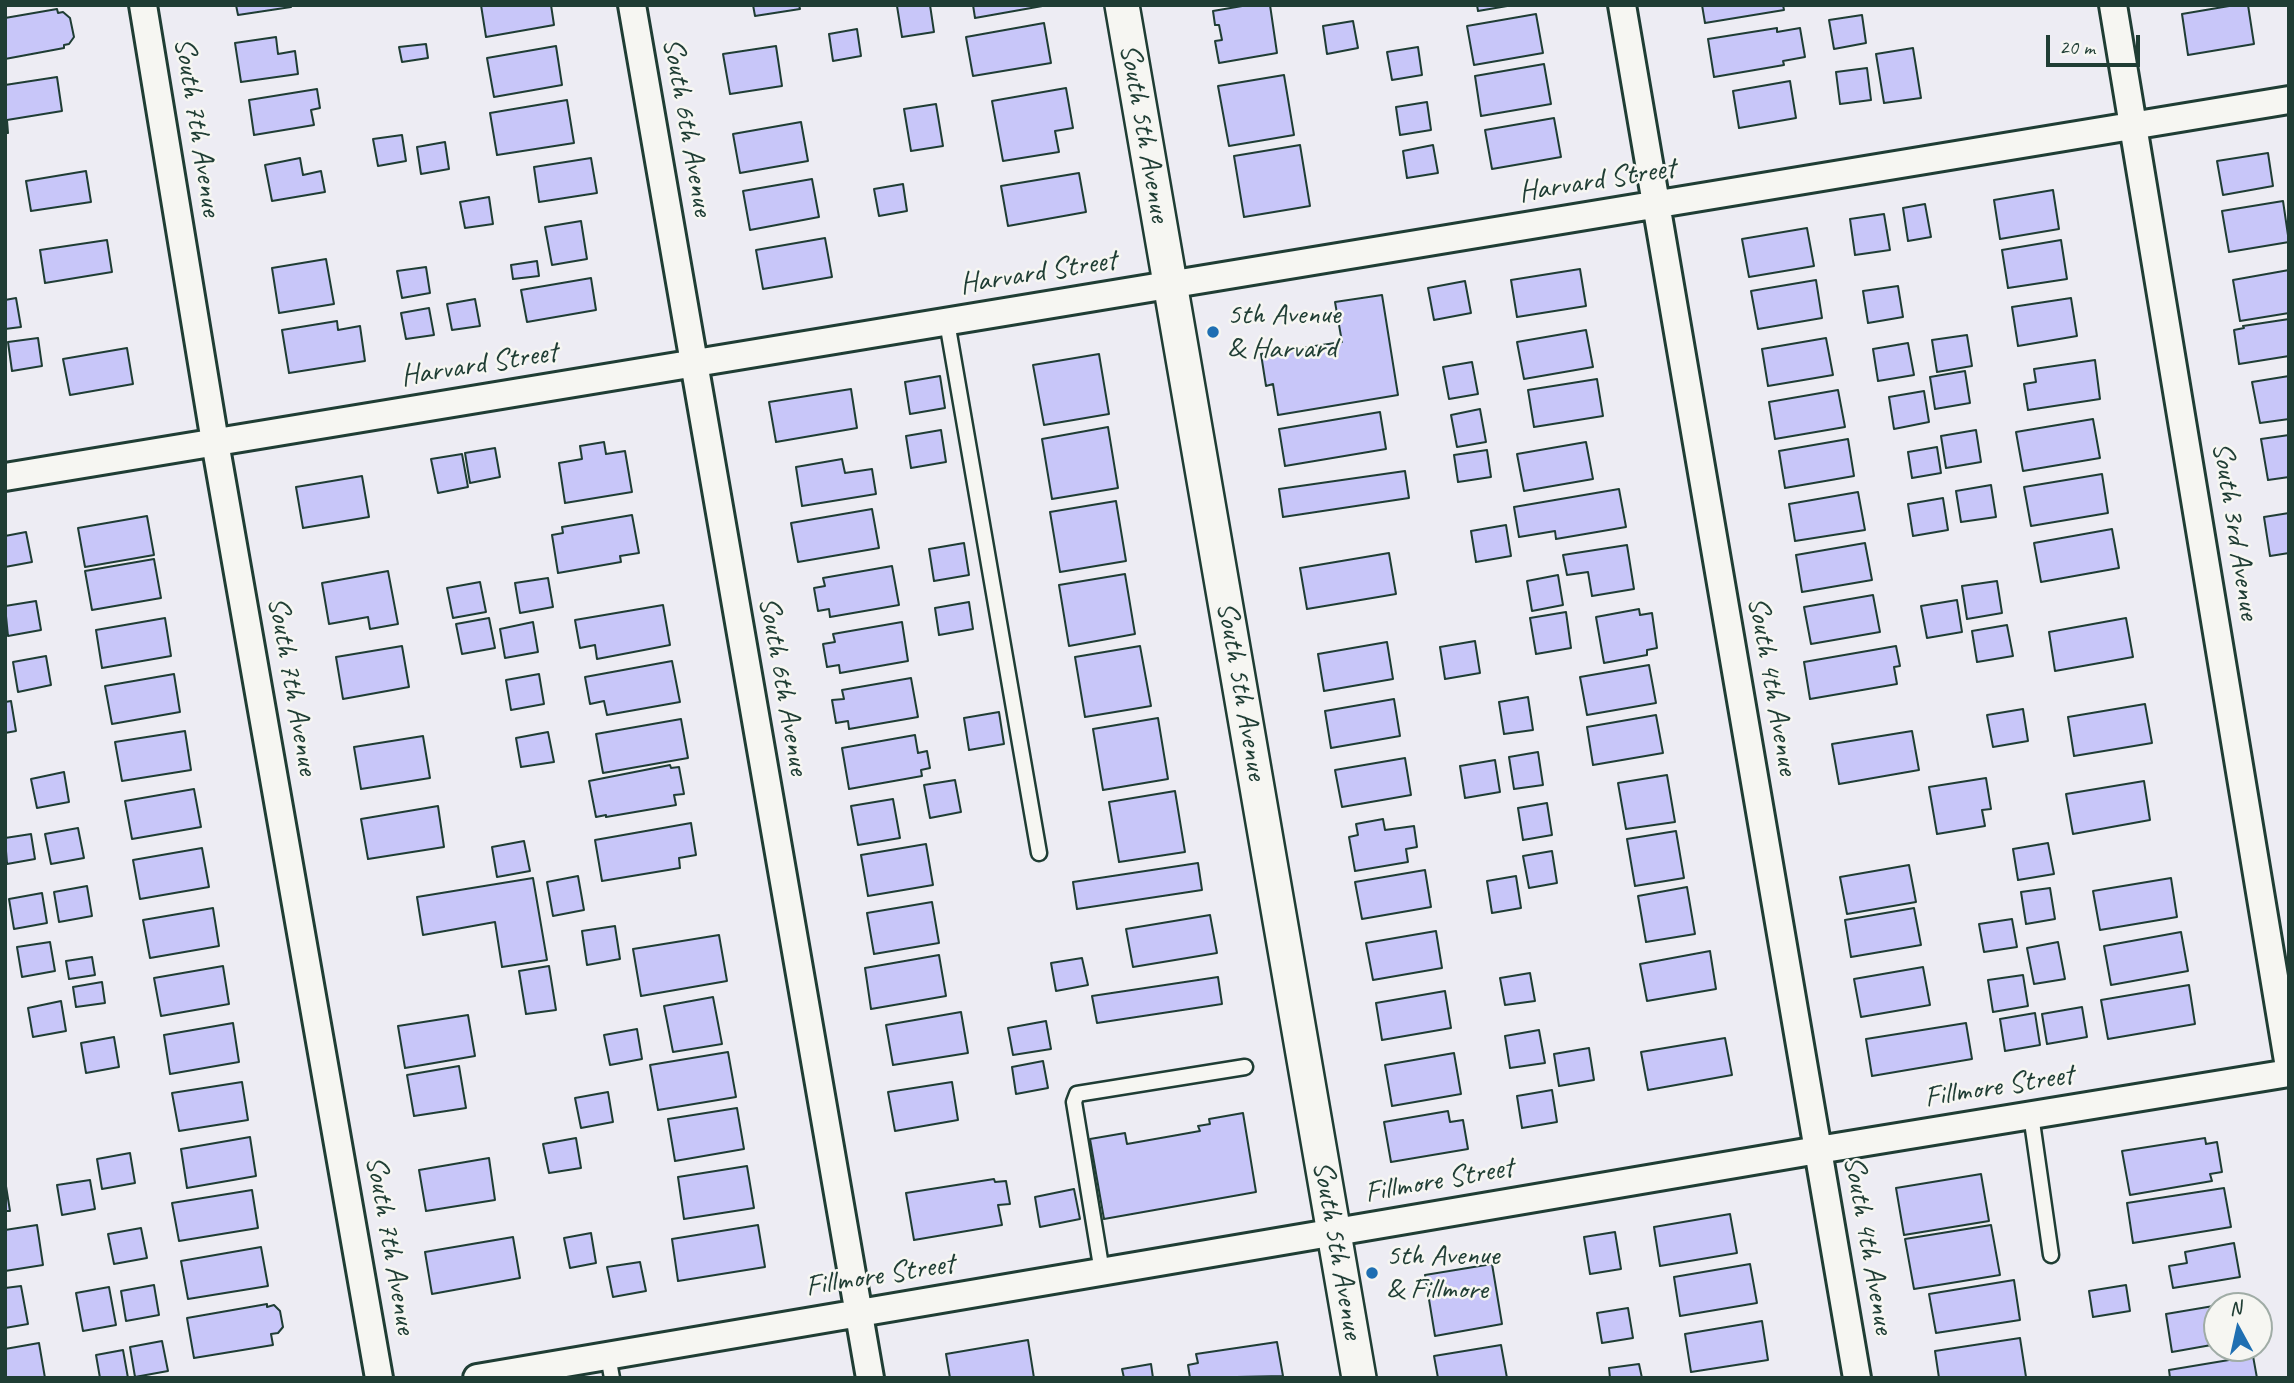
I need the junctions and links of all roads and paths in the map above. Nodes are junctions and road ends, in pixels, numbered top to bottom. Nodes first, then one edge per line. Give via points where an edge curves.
1 (143, 5) edge
2 (632, 5) edge
3 (1122, 5) edge
4 (1622, 5) edge
5 (2113, 5) edge
6 (2289, 100) edge
7 (2135, 126) junction
8 (1656, 205) junction
9 (1170, 285) junction
10 (947, 322) junction
11 (693, 363) junction
12 (215, 442) junction
13 (5, 477) edge
14 (1039, 853) dead end
15 (1245, 1067) dead end
16 (2289, 1067) edge
17 (2289, 1073) edge
18 (2031, 1115) junction
19 (1818, 1150) junction
20 (1334, 1233) junction
21 (2051, 1255) dead end
22 (1102, 1272) junction
23 (859, 1313) junction
24 (610, 1367) edge
25 (379, 1378) edge
26 (477, 1378) edge
27 (870, 1378) edge
28 (1359, 1378) edge
29 (1857, 1378) edge

1 - 12 street, South 7th Avenue
2 - 11 street, South 6th Avenue
3 - 9 street, South 5th Avenue
4 - 8 street, South 4th Avenue
5 - 7 street, South 3rd Avenue
6 - 7 street, Harvard Street
7 - 8 street, Harvard Street
7 - 16 street, South 3rd Avenue
8 - 9 street, Harvard Street
8 - 19 street, South 4th Avenue
9 - 10 street, Harvard Street
9 - 20 street, South 5th Avenue
10 - 11 street, Harvard Street
10 - 14 lane
11 - 12 street, Harvard Street
11 - 23 street, South 6th Avenue
12 - 13 street, Harvard Street
12 - 25 street, South 7th Avenue
15 - 22 lane via 1077,1094 1074,1102
17 - 18 street, Fillmore Street
18 - 19 street, Fillmore Street
18 - 21 lane
19 - 20 street, Fillmore Street
19 - 29 street, South 4th Avenue
20 - 22 street, Fillmore Street
20 - 28 street, South 5th Avenue
22 - 23 street, Fillmore Street
23 - 24 street, Fillmore Street
23 - 27 street, South 6th Avenue
24 - 26 street, Fillmore Street

